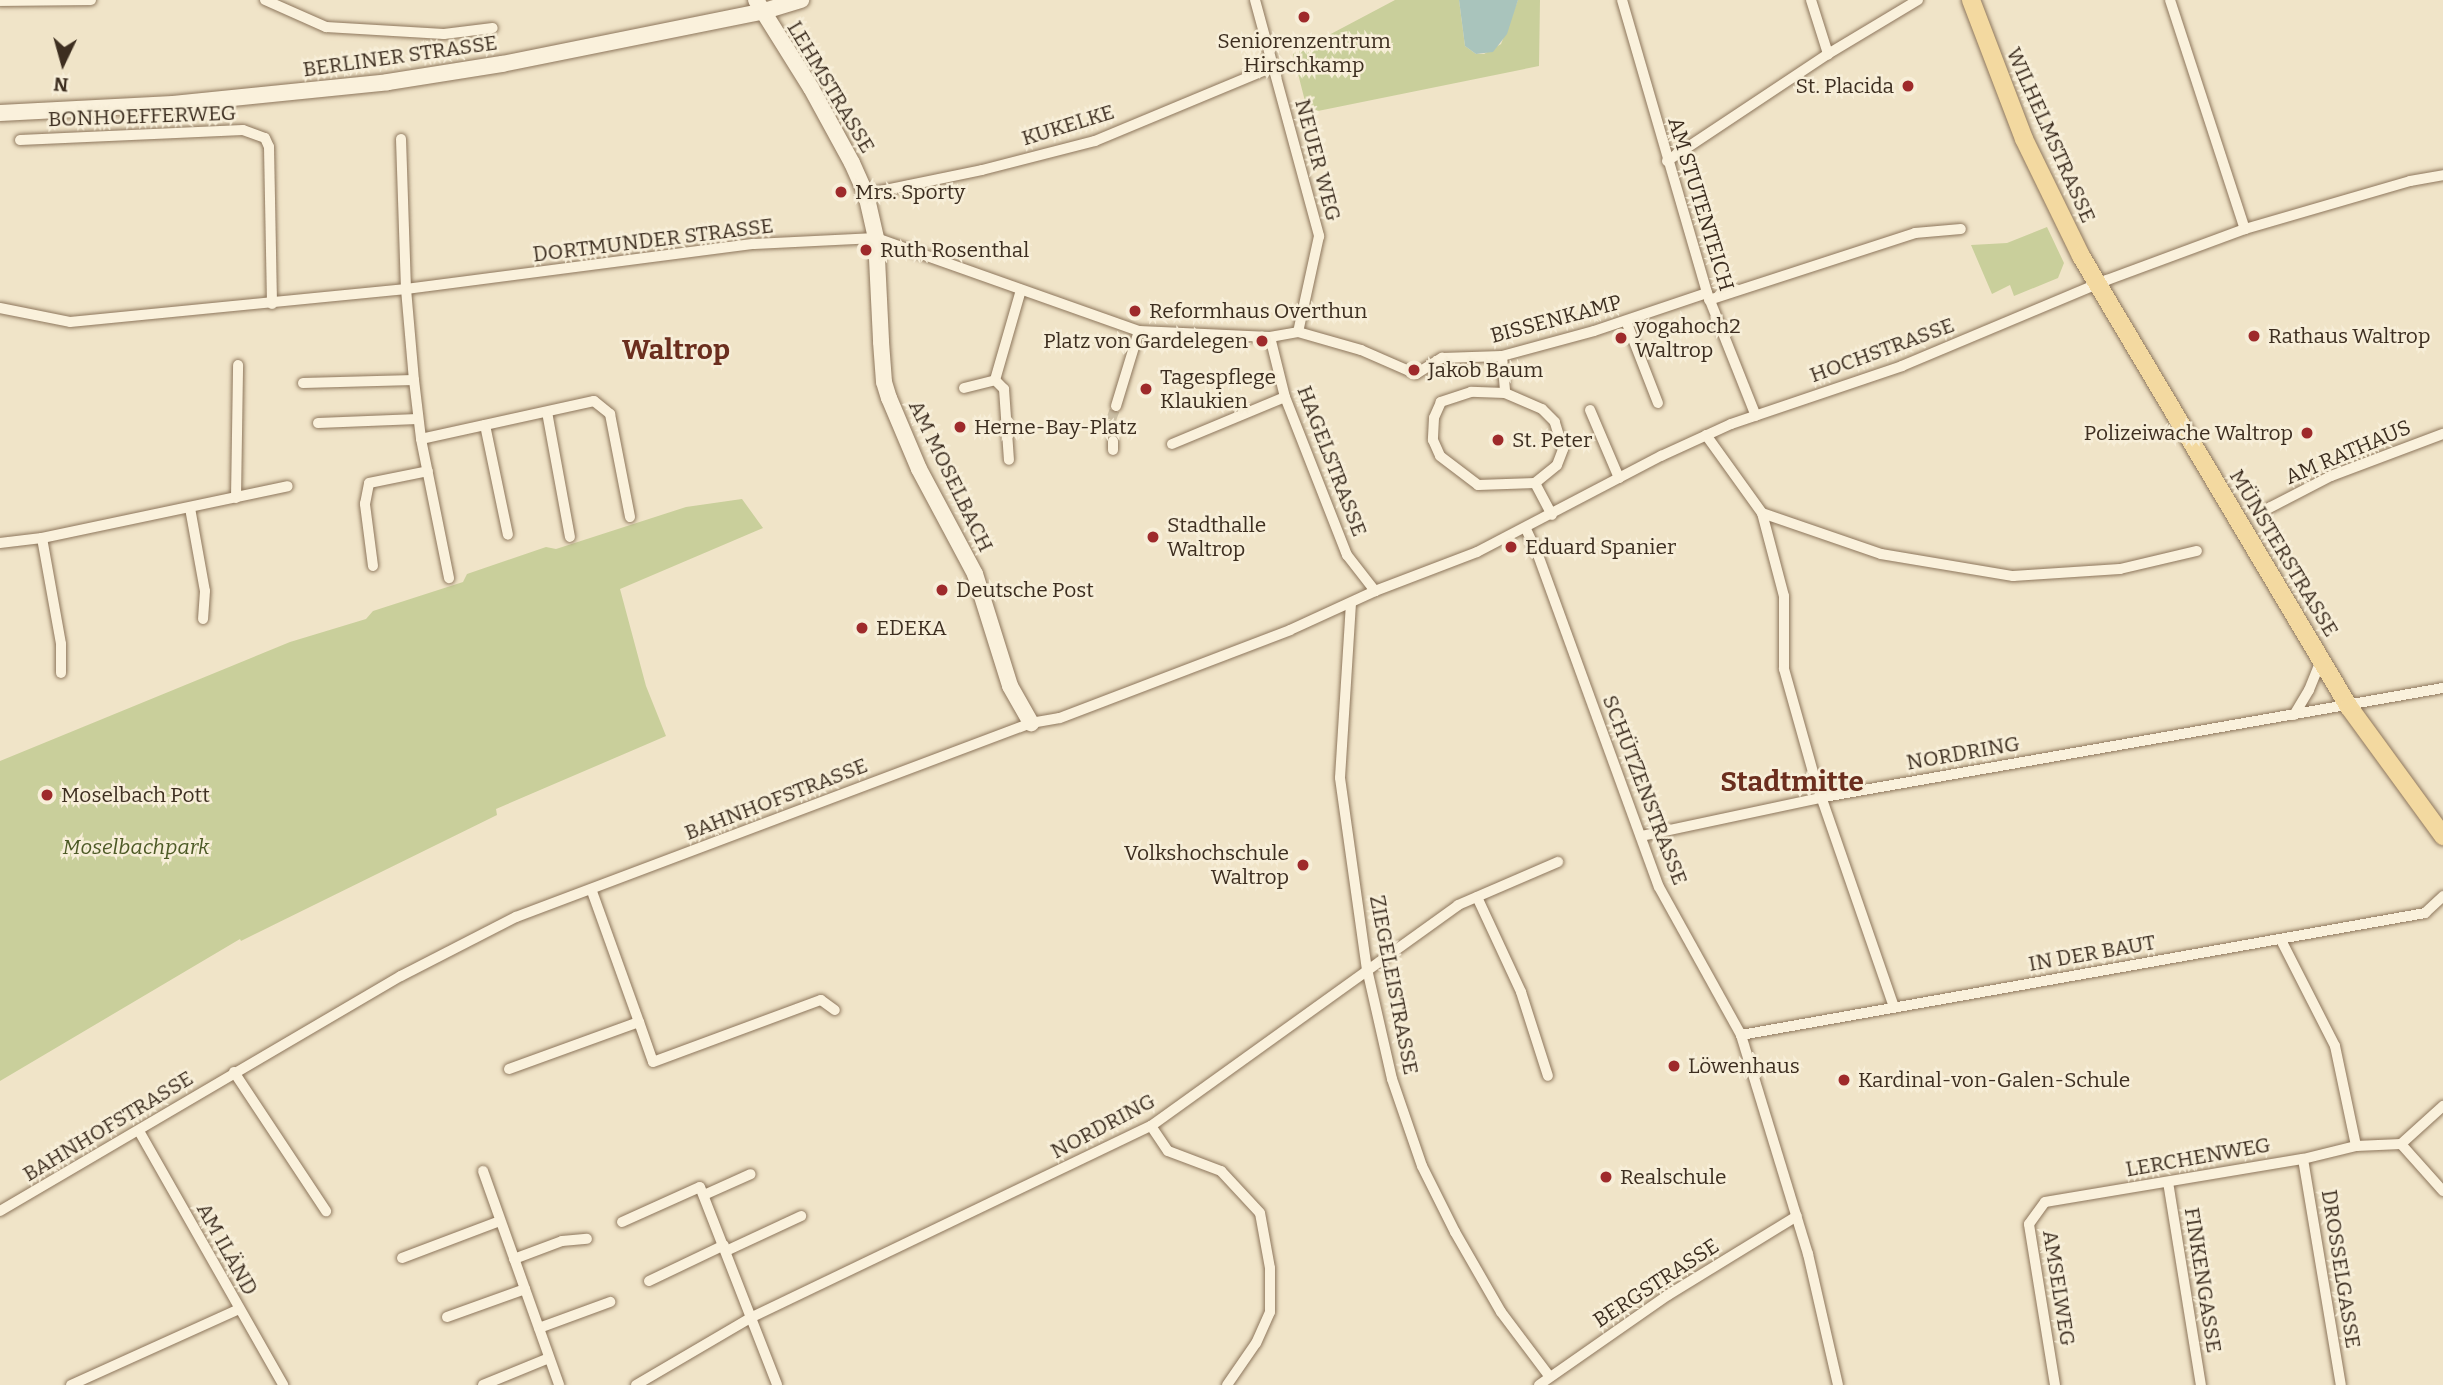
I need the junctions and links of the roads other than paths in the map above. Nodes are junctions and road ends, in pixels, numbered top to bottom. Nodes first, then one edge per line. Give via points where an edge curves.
1 (91, 0) edge
2 (801, 0) edge
3 (1255, 0) edge
4 (1622, 0) edge
5 (1811, 0) edge
6 (1918, 0) edge
7 (1971, 0) edge
8 (2170, 0) edge
9 (0, 1) edge
10 (269, 1) edge
11 (759, 6) edge
12 (494, 28) dead end
13 (1828, 54) junction
14 (1273, 67) junction
15 (0, 113) edge
16 (401, 139) dead end
17 (20, 140) dead end
18 (1667, 161) junction
19 (2443, 175) edge
20 (866, 194) junction
21 (1961, 229) dead end
22 (2245, 229) junction
23 (877, 238) junction
24 (2097, 284) junction
25 (406, 289) junction
26 (1021, 289) junction
27 (1708, 296) junction
28 (272, 304) junction
29 (0, 308) edge
30 (1626, 321) junction
31 (1139, 331) junction
32 (1298, 332) junction
33 (1270, 337) junction
34 (1502, 356) junction
35 (238, 365) dead end
36 (414, 380) junction
37 (995, 380) junction
38 (303, 383) dead end
39 (964, 388) dead end
40 (1505, 393) junction
41 (1285, 397) junction
42 (1658, 403) dead end
43 (1116, 406) tunnel mouth
44 (1590, 410) dead end
45 (547, 412) junction
46 (1756, 416) junction
47 (418, 419) junction
48 (318, 423) dead end
49 (485, 425) junction
50 (2443, 434) edge
51 (1706, 435) junction
52 (421, 439) junction
53 (1172, 444) dead end
54 (1009, 460) dead end
55 (428, 471) junction
56 (1619, 478) junction
57 (1535, 483) junction
58 (288, 486) dead end
59 (236, 498) junction
60 (190, 508) junction
61 (2269, 508) dead end
62 (1762, 513) junction
63 (1552, 515) junction
64 (630, 517) dead end
65 (1526, 528) junction
66 (508, 535) dead end
67 (570, 537) dead end
68 (42, 538) junction
69 (0, 543) edge
70 (2197, 551) dead end
71 (373, 566) dead end
72 (449, 578) dead end
73 (1375, 591) junction
74 (1350, 603) junction
75 (203, 619) dead end
76 (2321, 660) junction
77 (61, 673) dead end
78 (2443, 688) edge
79 (2349, 707) junction
80 (2294, 715) junction
81 (1031, 723) junction
82 (1824, 797) junction
83 (1641, 836) junction
84 (2443, 836) edge
85 (1559, 862) dead end
86 (591, 889) junction
87 (2443, 896) edge
88 (1477, 897) junction
89 (2281, 940) junction
90 (1367, 969) junction
91 (1894, 1007) junction
92 (835, 1010) dead end
93 (639, 1022) junction
94 (1741, 1035) junction
95 (509, 1069) dead end
96 (234, 1072) junction
97 (1548, 1076) dead end
98 (2443, 1106) edge
99 (1151, 1126) junction
100 (139, 1130) junction
101 (2400, 1144) junction
102 (2356, 1146) junction
103 (2303, 1159) junction
104 (483, 1171) dead end
105 (751, 1174) dead end
106 (2168, 1182) junction
107 (2443, 1191) edge
108 (704, 1195) junction
109 (2045, 1202) joint
110 (0, 1211) edge
111 (326, 1211) dead end
112 (801, 1216) dead end
113 (1797, 1216) junction
114 (500, 1221) junction
115 (622, 1222) dead end
116 (587, 1239) dead end
117 (725, 1248) junction
118 (402, 1258) dead end
119 (514, 1259) junction
120 (649, 1281) dead end
121 (525, 1289) junction
122 (610, 1302) dead end
123 (239, 1309) junction
124 (447, 1317) dead end
125 (752, 1317) junction
126 (539, 1328) junction
127 (549, 1358) junction
128 (1550, 1377) junction
129 (71, 1385) edge
130 (283, 1385) edge
131 (483, 1385) edge
132 (559, 1385) edge
133 (636, 1385) edge
134 (777, 1385) edge
135 (1227, 1385) edge
136 (1539, 1385) edge
137 (1838, 1385) edge
138 (2055, 1385) edge
139 (2201, 1385) edge
140 (2341, 1385) edge

1 - 9 street
2 - 11 main road, BERLINER STRASSE
3 - 14 street, NEUER WEG
4 - 18 street, AM STUTENTEICH
5 - 13 street
6 - 13 street
7 - 24 main road, WILHELMSTRASSE via 2046,190
8 - 22 street
10 - 12 street via 326,27 444,34
11 - 15 main road, BERLINER STRASSE via 502,64 388,82 173,104
11 - 20 main road, LEHMSTRASSE via 811,88
13 - 18 street
14 - 20 street, KUKELKE via 1095,141
14 - 32 street, NEUER WEG via 1319,236
16 - 25 street
17 - 28 street, BONHOEFFERWEG via 243,130 265,138 269,147
18 - 27 street, AM STUTENTEICH
19 - 22 street, HOCHSTRASSE
20 - 23 main road, LEHMSTRASSE
21 - 27 street, BISSENKAMP via 1915,233
22 - 24 street, HOCHSTRASSE
23 - 25 street, DORTMUNDER STRASSE via 754,244
23 - 26 street, DORTMUNDER STRASSE
23 - 81 main road, AM MOSELBACH via 881,342 889,398 919,469 975,574 1010,686
24 - 46 street, HOCHSTRASSE via 1902,366
24 - 76 main road, MÜNSTERSTRASSE
25 - 28 street, DORTMUNDER STRASSE
25 - 36 street
26 - 31 street, DORTMUNDER STRASSE
26 - 37 street
27 - 30 street, BISSENKAMP
27 - 46 street, AM STUTENTEICH
28 - 29 street, DORTMUNDER STRASSE via 70,322
30 - 34 street, BISSENKAMP
30 - 42 street
31 - 33 street, DORTMUNDER STRASSE
31 - 43 street
32 - 33 street, DORTMUNDER STRASSE
32 - 34 street, BISSENKAMP via 1361,350 1416,374 1442,358
33 - 41 street, HAGELSTRASSE
34 - 40 street
35 - 59 street
36 - 38 street
36 - 47 street
37 - 39 street
37 - 54 street via 1004,388
40 - 57 street via 1542,409 1555,422 1563,449 1557,465
40 - 57 street via 1471,392 1441,402 1434,418 1433,440 1440,456 1478,485
41 - 53 street
41 - 73 street, HAGELSTRASSE via 1347,555
44 - 56 street
45 - 49 street
45 - 64 street via 594,401 610,414
45 - 67 street
46 - 51 street, HOCHSTRASSE
47 - 48 street
47 - 52 street
49 - 52 street
49 - 66 street
50 - 61 street, AM RATHAUS via 2331,476
51 - 56 street, HOCHSTRASSE
51 - 62 street
52 - 55 street
55 - 71 street via 369,483 365,504
55 - 72 street
56 - 63 street, HOCHSTRASSE
57 - 63 street
58 - 59 street
59 - 60 street
60 - 68 street
60 - 75 street via 205,591
62 - 70 street via 1881,554 2013,576 2120,569
62 - 82 street via 1784,596 1784,669
63 - 65 street, HOCHSTRASSE
65 - 73 street, HOCHSTRASSE
65 - 83 street, SCHÜTZENSTRASSE
68 - 69 street
68 - 77 street via 61,644
73 - 74 street, HOCHSTRASSE
74 - 81 street, BAHNHOFSTRASSE via 1241,650 1060,718
74 - 90 street, ZIEGELEISTRASSE via 1340,778
76 - 79 main road, MÜNSTERSTRASSE
76 - 80 street
78 - 79 street, NORDRING
79 - 80 street, NORDRING
79 - 84 main road, MÜNSTERSTRASSE
80 - 82 street, NORDRING
81 - 86 street, BAHNHOFSTRASSE
82 - 83 street, NORDRING
82 - 91 street
83 - 94 street, SCHÜTZENSTRASSE via 1659,887
85 - 88 street, NORDRING
86 - 93 street
86 - 96 street, BAHNHOFSTRASSE via 458,947
87 - 89 street, IN DER BAUT via 2425,914
88 - 90 street, NORDRING via 1458,905
88 - 97 street via 1521,992
89 - 91 street, IN DER BAUT
89 - 102 street via 2335,1046
90 - 99 street, NORDRING
90 - 128 street, ZIEGELEISTRASSE via 1392,1079 1422,1166 1501,1312
91 - 94 street, IN DER BAUT
92 - 93 street via 821,1000 653,1062
93 - 95 street
94 - 113 street, SCHÜTZENSTRASSE
96 - 100 street, BAHNHOFSTRASSE
96 - 111 street
98 - 101 street
99 - 125 street, NORDRING
99 - 135 street via 1168,1151 1221,1171 1260,1213 1270,1268 1270,1312 1256,1343
100 - 110 street, BAHNHOFSTRASSE
100 - 123 street, AM ILÄND
101 - 102 street, LERCHENWEG
101 - 107 street
102 - 103 street, LERCHENWEG
103 - 106 street, LERCHENWEG
103 - 140 street, DROSSELGASSE
104 - 114 street
105 - 108 street
106 - 109 street, LERCHENWEG
106 - 139 street, FINKENGASSE
108 - 115 street via 700,1187
108 - 117 street
109 - 138 street, AMSELWEG via 2029,1224
112 - 117 street
113 - 128 street, BERGSTRASSE via 1668,1295
113 - 137 street, SCHÜTZENSTRASSE
114 - 118 street
114 - 119 street
116 - 119 street via 562,1241
117 - 120 street
117 - 125 street
119 - 121 street
121 - 124 street
121 - 126 street
122 - 126 street
123 - 129 street
123 - 130 street, AM ILÄND
125 - 133 street, NORDRING
125 - 134 street
126 - 127 street
127 - 131 street
127 - 132 street
128 - 136 street, BERGSTRASSE

